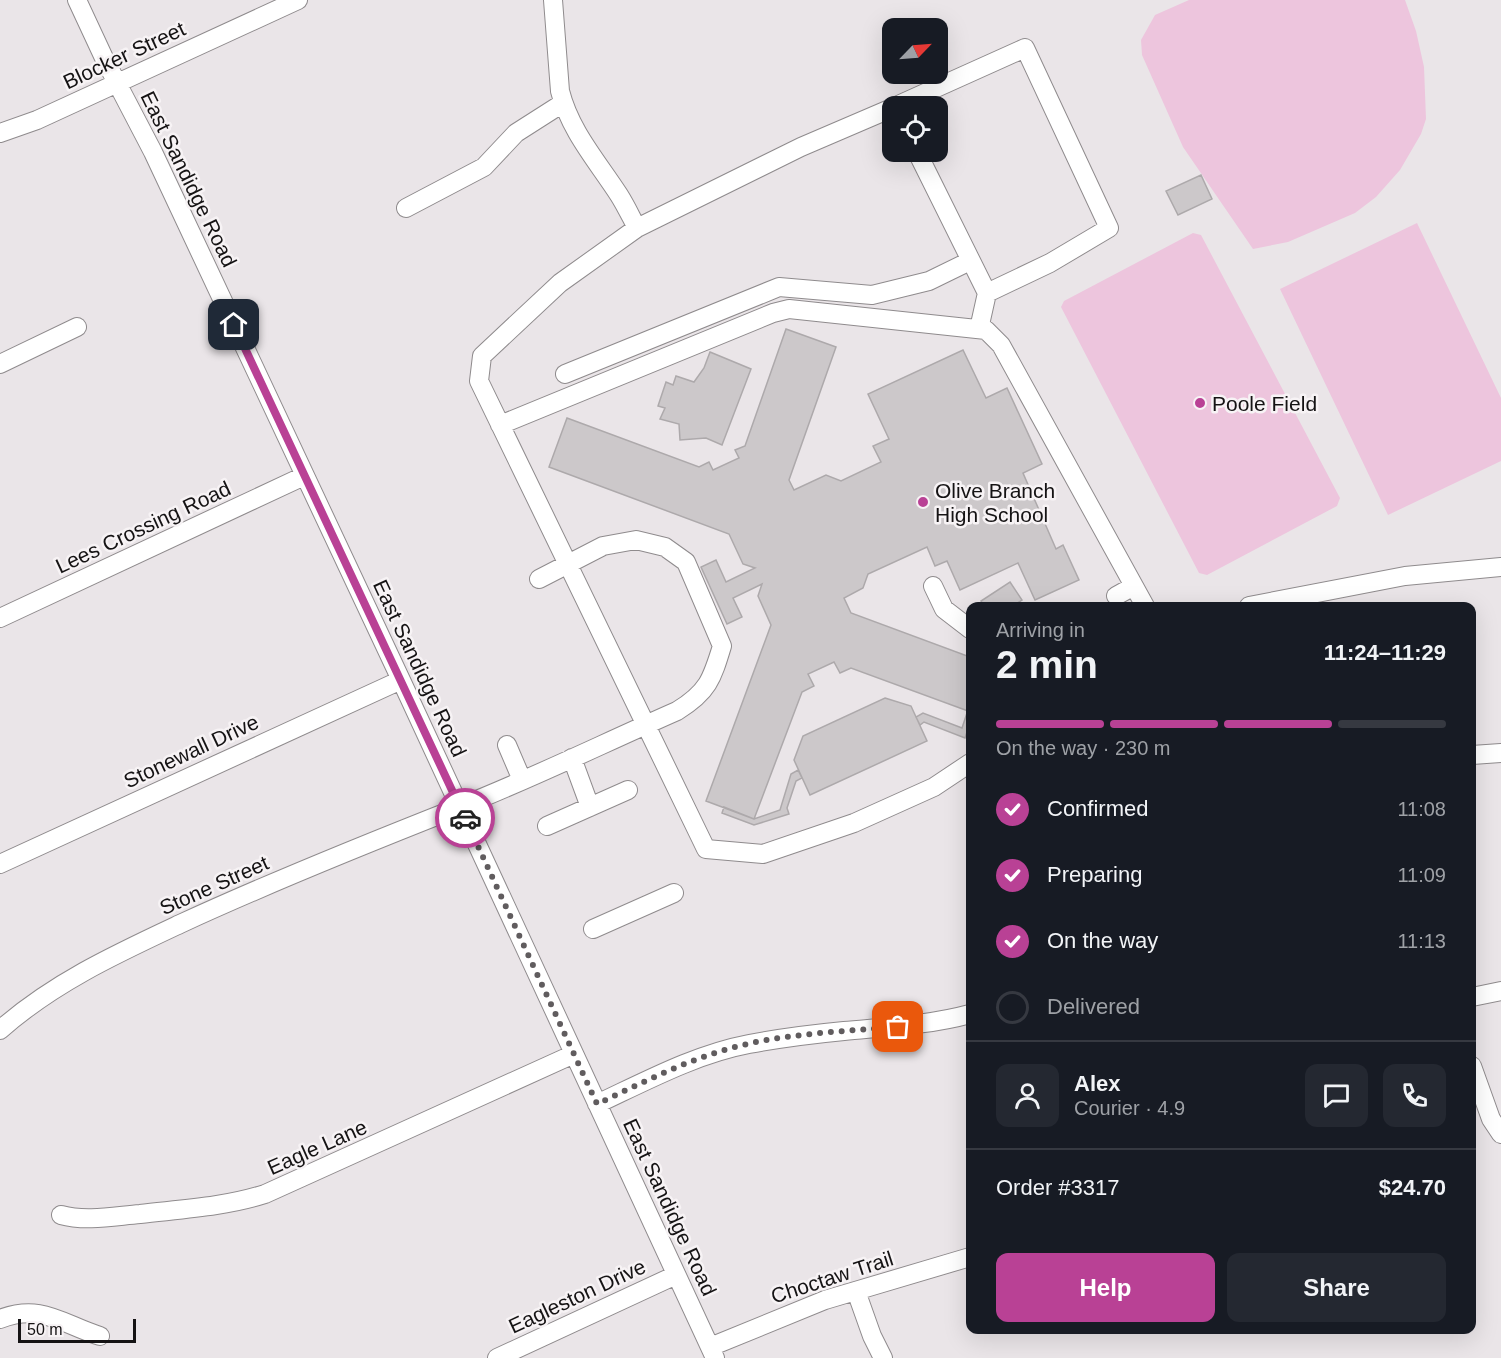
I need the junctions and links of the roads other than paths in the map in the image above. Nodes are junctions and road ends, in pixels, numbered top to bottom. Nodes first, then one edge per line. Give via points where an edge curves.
1 (77, 0) edge
2 (298, 0) edge
3 (553, 0) edge
4 (117, 82) junction
5 (918, 96) edge
6 (563, 103) junction
7 (882, 112) edge
8 (0, 133) edge
9 (922, 162) edge
10 (406, 208) dead end
11 (637, 228) junction
12 (970, 261) junction
13 (987, 293) junction
14 (77, 327) dead end
15 (979, 329) junction
16 (0, 364) edge
17 (565, 374) dead end
18 (500, 425) junction
19 (304, 476) junction
20 (567, 565) junction
21 (1501, 567) edge
22 (539, 579) dead end
23 (933, 586) dead end
24 (1134, 586) junction
25 (1116, 596) dead end
26 (1143, 602) edge
27 (1270, 602) edge
28 (0, 618) edge
29 (966, 626) edge
30 (401, 680) junction
31 (645, 725) junction
32 (507, 745) dead end
33 (1501, 753) edge
34 (1476, 755) edge
35 (572, 758) junction
36 (966, 766) edge
37 (522, 780) junction
38 (628, 790) dead end
39 (460, 807) junction
40 (590, 807) junction
41 (547, 826) dead end
42 (0, 864) edge
43 (674, 893) dead end
44 (593, 929) dead end
45 (1501, 991) edge
46 (1476, 996) edge
47 (966, 1015) edge
48 (0, 1030) edge
49 (574, 1054) junction
50 (1476, 1077) edge
51 (597, 1104) junction
52 (1501, 1134) edge
53 (61, 1215) dead end
54 (966, 1258) edge
55 (676, 1275) junction
56 (856, 1291) junction
57 (0, 1319) edge
58 (100, 1336) dead end
59 (712, 1352) edge
60 (497, 1358) edge
61 (883, 1358) edge

1 - 4 street, East Sandidge Road
2 - 4 street, Blocker Street
3 - 6 street
4 - 8 street, Blocker Street
4 - 19 street, East Sandidge Road
5 - 13 street via 1025,48 1109,228 1050,263
6 - 10 street via 516,133 484,167
6 - 11 street via 572,126
7 - 11 street via 801,147
9 - 12 street
11 - 18 street via 560,284 482,356 479,381
12 - 13 street
12 - 17 street via 929,280 872,295 779,287
13 - 15 street
14 - 16 street
15 - 18 street via 789,309
15 - 24 street via 986,330 1001,345
18 - 20 street
19 - 28 street, Lees Crossing Road
19 - 30 street, East Sandidge Road
20 - 22 street, Stone Street
20 - 31 street
20 - 31 street, Stone Street via 603,546 636,540 665,548 686,562 722,646 712,679 699,696 678,711
21 - 27 street via 1405,576
23 - 29 street via 944,609
24 - 25 street
24 - 26 street
30 - 39 street, East Sandidge Road
30 - 42 street, Stonewall Drive
31 - 35 street, Stone Street
31 - 36 street via 706,849 763,854 854,823 934,787
32 - 37 street
33 - 34 street
35 - 37 street, Stone Street
35 - 40 street
37 - 39 street, Stone Street
38 - 40 street
39 - 48 street, Stone Street via 321,862 122,951 51,990
39 - 49 street, East Sandidge Road
40 - 41 street
43 - 44 street
45 - 46 street
47 - 51 street via 898,1027 746,1044 662,1073
49 - 51 street, East Sandidge Road
49 - 53 street, Eagle Lane via 265,1194 187,1210 101,1218
50 - 52 street via 1491,1119
51 - 55 street, East Sandidge Road
54 - 56 street, Choctaw Trail
55 - 59 street, East Sandidge Road
55 - 60 street, Eagleston Drive
56 - 59 street, Choctaw Trail via 825,1300
56 - 61 street
57 - 58 street via 24,1312 37,1313

